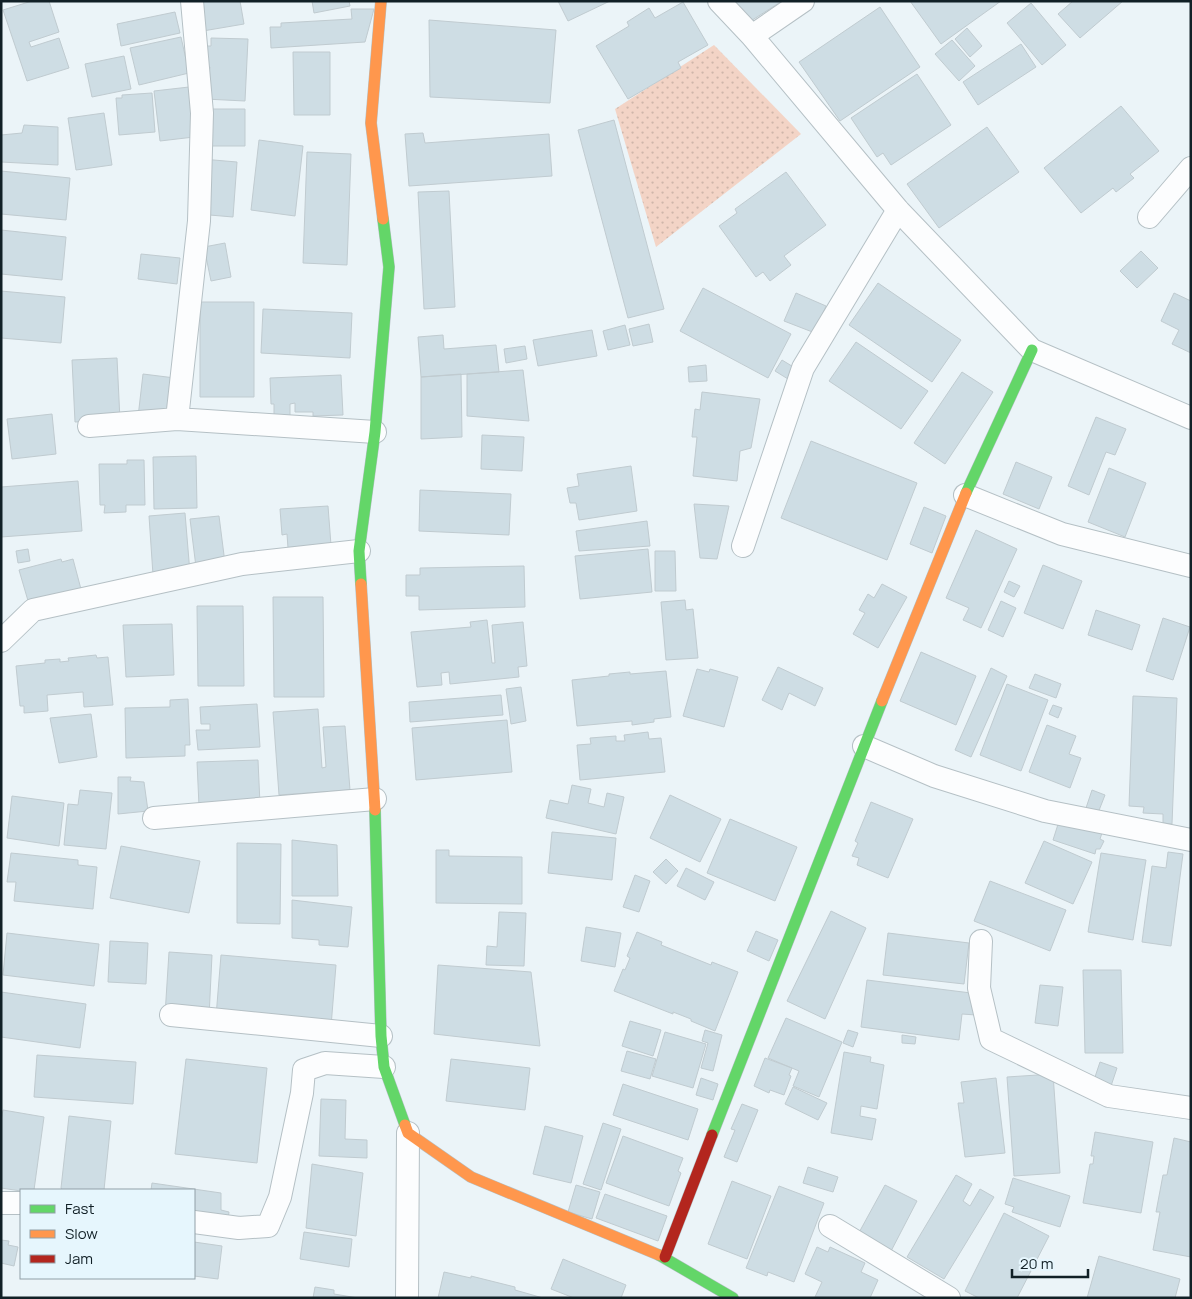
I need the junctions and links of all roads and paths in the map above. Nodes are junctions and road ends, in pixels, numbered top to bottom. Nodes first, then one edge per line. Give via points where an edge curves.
1 (192, 1) edge
2 (381, 1) edge
3 (720, 1) edge
4 (803, 1) edge
5 (752, 36) junction
6 (1191, 168) edge
7 (898, 210) junction
8 (1149, 217) dead end
9 (1032, 350) junction
10 (1191, 418) edge
11 (177, 419) junction
12 (89, 426) dead end
13 (375, 432) junction
14 (965, 495) junction
15 (743, 546) dead end
16 (359, 551) junction
17 (1191, 566) edge
18 (1, 641) edge
19 (864, 746) junction
20 (375, 799) junction
21 (154, 818) dead end
22 (1191, 840) edge
23 (981, 941) dead end
24 (171, 1015) dead end
25 (381, 1036) junction
26 (384, 1067) junction
27 (1191, 1108) edge
28 (408, 1133) junction
29 (20, 1202) edge
30 (1, 1203) edge
31 (195, 1222) edge
32 (830, 1226) dead end
33 (665, 1257) junction
34 (407, 1298) edge
35 (733, 1298) edge
36 (949, 1298) edge

1 - 11 street via 202,113 199,221
2 - 13 street via 370,123 389,267
3 - 5 street
4 - 5 street
5 - 7 street
6 - 8 street
7 - 9 street
7 - 15 street via 803,368
9 - 10 street
9 - 14 street
11 - 12 street
11 - 13 street
13 - 16 street
14 - 17 street via 1062,534
14 - 19 street
16 - 18 street via 242,564 33,610
16 - 20 street
19 - 22 street via 934,776 1045,811
19 - 33 street
20 - 21 street
20 - 25 street
23 - 27 street via 979,988 991,1039 1109,1096
24 - 25 street
25 - 26 street
26 - 28 street
26 - 31 street via 325,1063 304,1070 280,1197 268,1226 239,1228
28 - 33 street via 471,1177
28 - 34 street
29 - 30 street
32 - 36 street
33 - 35 street

